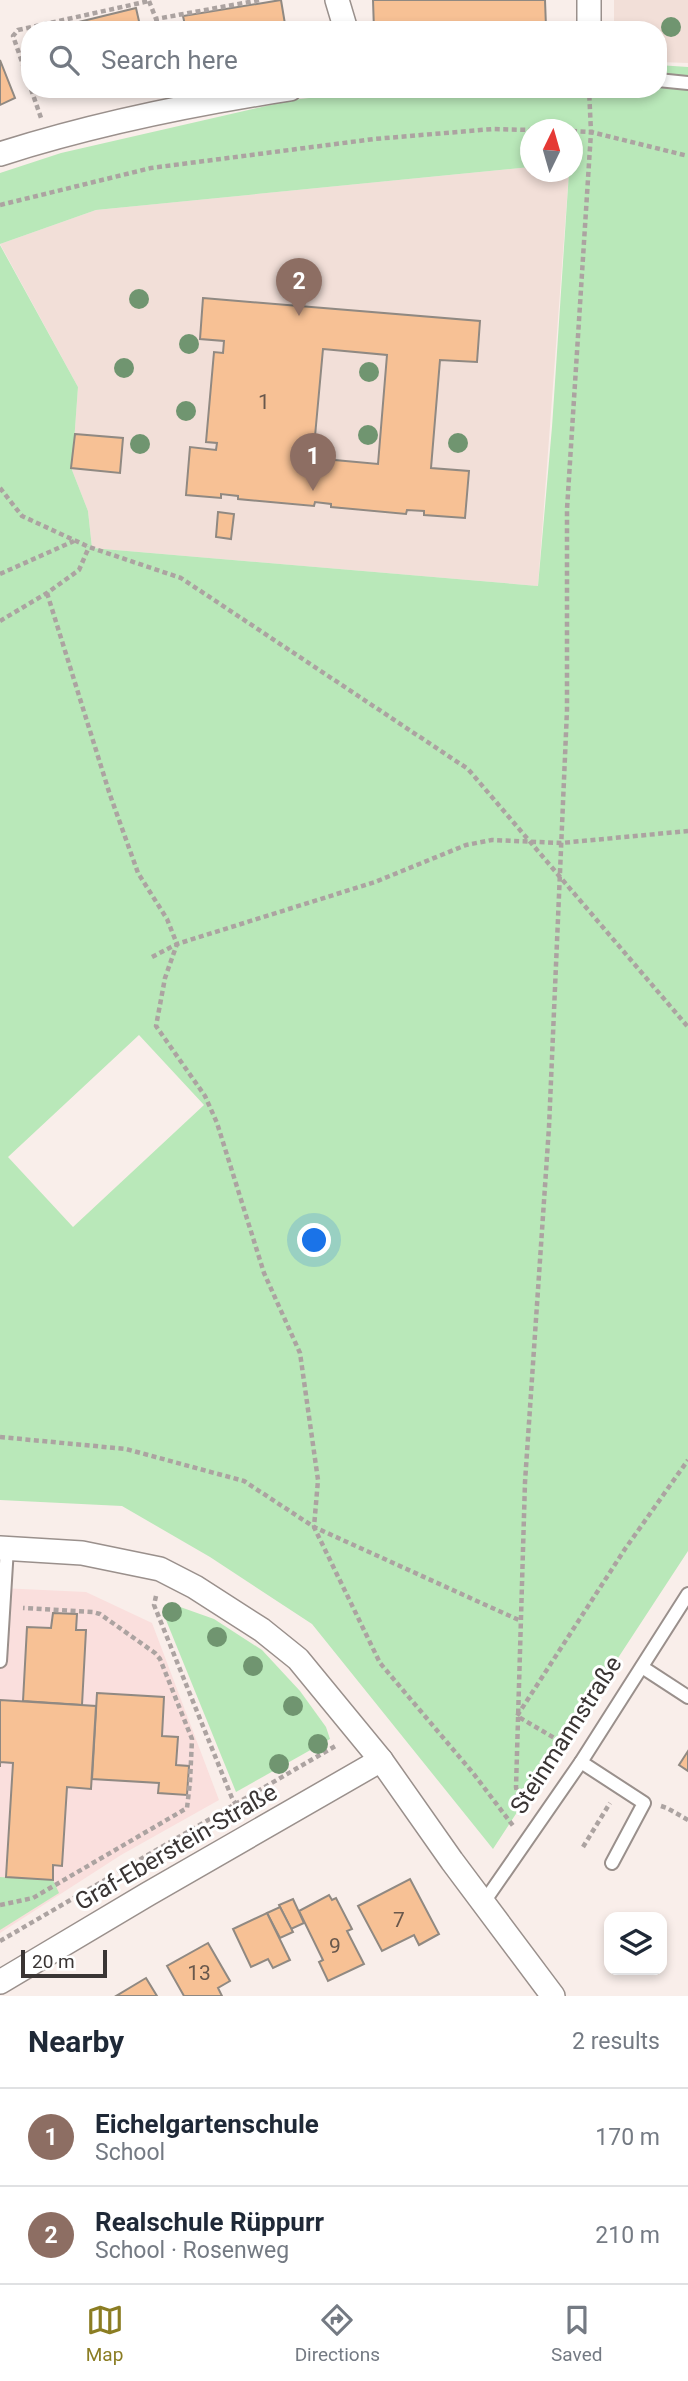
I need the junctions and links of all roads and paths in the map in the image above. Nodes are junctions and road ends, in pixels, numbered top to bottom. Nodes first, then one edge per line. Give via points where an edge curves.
1 (149, 0) edge
2 (260, 0) edge
3 (337, 0) edge
4 (589, 0) edge
5 (156, 19) joint
6 (57, 21) edge
7 (343, 21) edge
8 (589, 21) edge
9 (21, 29) edge
10 (21, 59) edge
11 (667, 81) edge
12 (688, 83) edge
13 (240, 98) edge
14 (589, 98) edge
15 (520, 130) edge
16 (583, 132) edge
17 (591, 132) junction
18 (0, 154) edge
19 (688, 156) edge
20 (0, 205) edge
21 (0, 488) edge
22 (75, 540) junction
23 (89, 547) junction
24 (0, 574) edge
25 (47, 593) junction
26 (0, 621) edge
27 (688, 831) edge
28 (532, 843) junction
29 (561, 843) junction
30 (559, 875) junction
31 (177, 944) junction
32 (152, 957) dead end
33 (688, 1027) edge
34 (0, 1437) edge
35 (688, 1460) edge
36 (314, 1527) junction
37 (4, 1548) edge
38 (160, 1569) junction
39 (688, 1594) edge
40 (5, 1607) junction
41 (521, 1621) junction
42 (0, 1661) edge
43 (642, 1667) junction
44 (688, 1697) edge
45 (517, 1716) junction
46 (359, 1733) junction
47 (583, 1759) junction
48 (381, 1760) junction
49 (235, 1802) junction
50 (677, 1813) dead end
51 (688, 1820) edge
52 (597, 1825) dead end
53 (253, 1833) junction
54 (526, 1843) junction
55 (583, 1847) dead end
56 (612, 1863) dead end
57 (484, 1902) junction
58 (0, 1905) edge
59 (0, 1941) edge
60 (0, 1982) edge
61 (552, 1996) edge

1 - 5 path
1 - 6 path
2 - 5 path
3 - 7 street
4 - 8 street
9 - 10 path via 13,36
11 - 12 lane
13 - 18 street via 58,136
14 - 17 path
15 - 20 path via 374,139 152,168
16 - 17 path
17 - 19 path
17 - 29 path via 567,509 567,710
21 - 22 path via 22,516
22 - 23 path
22 - 24 path
23 - 25 path via 79,570
23 - 28 path via 180,578 406,726 468,769
25 - 26 path
25 - 31 path via 138,873
27 - 29 path
28 - 29 path
28 - 30 path
28 - 31 path via 492,840 467,845 375,882
29 - 30 path
30 - 33 path
30 - 41 path
31 - 32 path
31 - 36 path via 164,978 156,1027 205,1096 217,1123 264,1273 300,1353 317,1480
34 - 36 path via 125,1449 244,1480
35 - 45 path
36 - 41 path
36 - 54 path via 380,1663
37 - 38 street via 82,1553
37 - 40 lane
38 - 46 street via 229,1608 298,1659
38 - 49 path via 154,1605
39 - 43 lane, Steinmannstraße
40 - 42 lane
40 - 58 path via 100,1614 155,1653 192,1748 187,1808 33,1898
41 - 45 path
43 - 44 lane
43 - 47 lane, Steinmannstraße
45 - 47 path
45 - 54 path via 516,1787
46 - 48 street
46 - 49 path
47 - 54 lane, Steinmannstraße
47 - 56 lane via 644,1803
48 - 53 street, Graf-Eberstein-Straße
48 - 57 street
49 - 53 path
49 - 59 path
50 - 51 path
52 - 55 path
53 - 60 street, Graf-Eberstein-Straße
54 - 57 lane, Steinmannstraße
57 - 61 street

